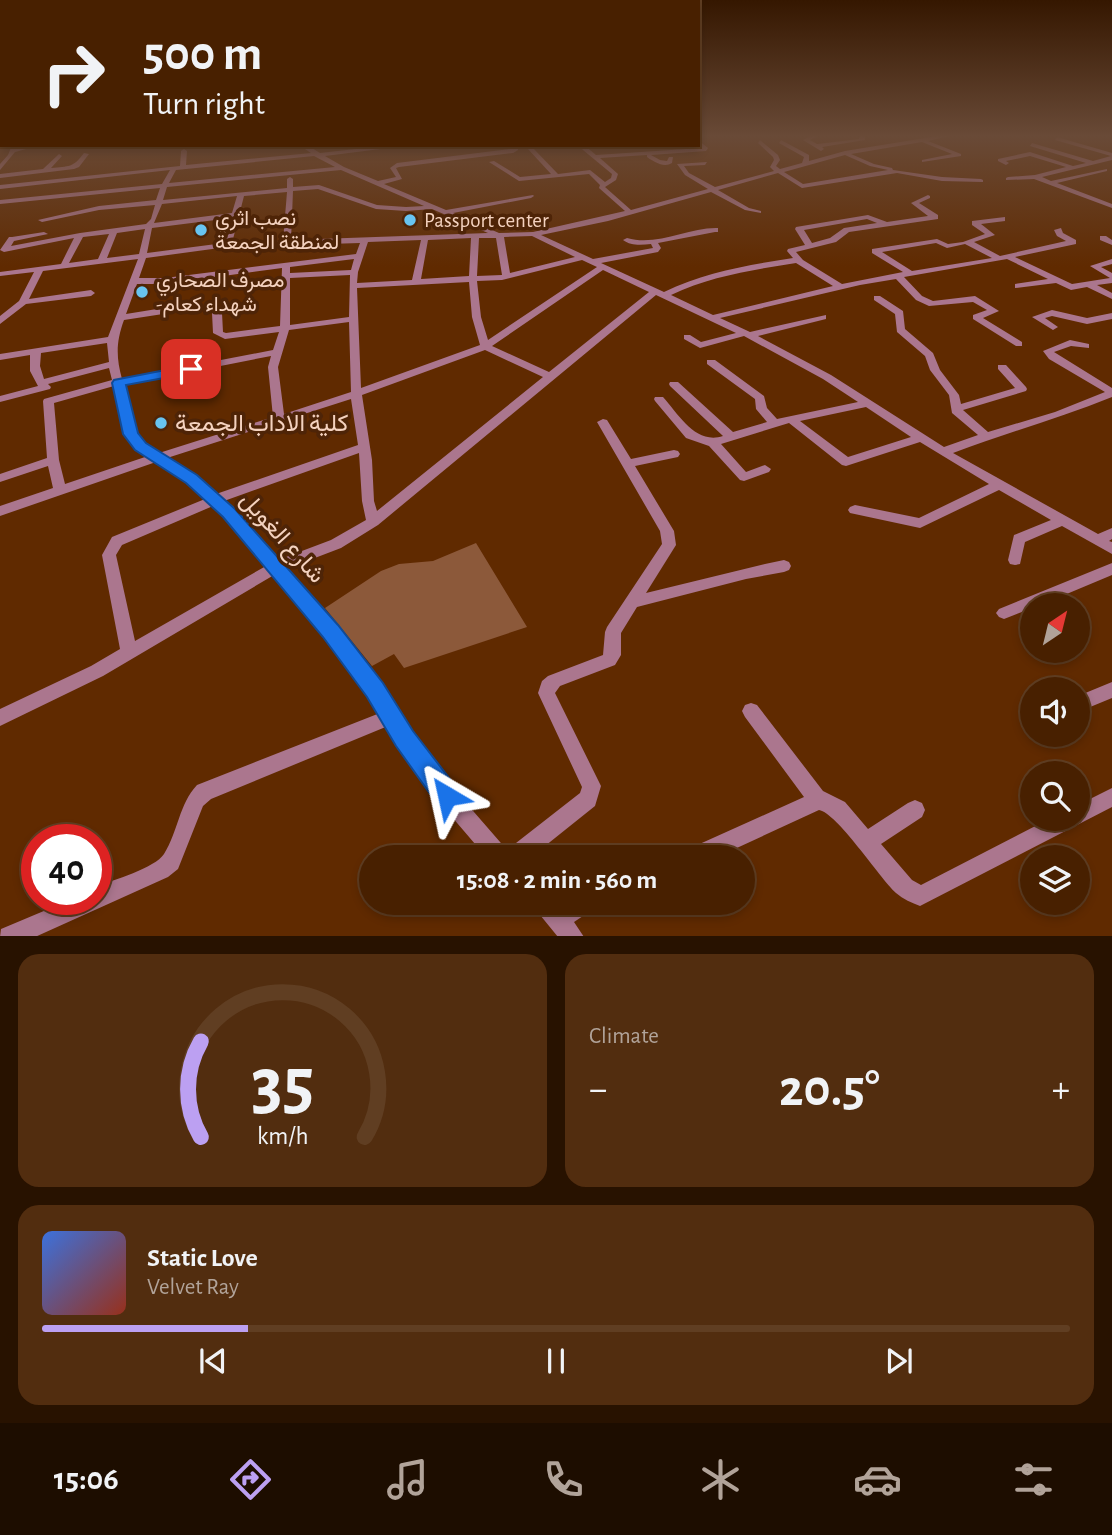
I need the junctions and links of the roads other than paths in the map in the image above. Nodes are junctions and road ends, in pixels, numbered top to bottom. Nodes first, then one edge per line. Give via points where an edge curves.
1 (67, 180) edge
2 (168, 180) edge
3 (235, 180) edge
4 (290, 180) edge
5 (370, 180) edge
6 (390, 180) edge
7 (598, 180) edge
8 (610, 180) edge
9 (696, 180) edge
10 (736, 180) edge
11 (796, 180) edge
12 (842, 180) edge
13 (960, 180) edge
14 (1042, 180) edge
15 (1066, 180) edge
16 (981, 181) dead end
17 (378, 183) junction
18 (1051, 183) junction
19 (603, 184) junction
20 (0, 187) edge
21 (164, 187) junction
22 (291, 187) junction
23 (712, 189) junction
24 (241, 194) junction
25 (531, 196) dead end
26 (928, 197) dead end
27 (160, 201) junction
28 (0, 202) edge
29 (1112, 206) edge
30 (436, 207) junction
31 (448, 212) junction
32 (630, 212) junction
33 (759, 212) dead end
34 (236, 215) junction
35 (1002, 219) dead end
36 (42, 220) dead end
37 (149, 225) junction
38 (889, 225) junction
39 (114, 230) junction
40 (715, 230) dead end
41 (1058, 230) dead end
42 (44, 234) dead end
43 (533, 234) junction
44 (80, 235) junction
45 (475, 236) junction
46 (500, 236) junction
47 (1112, 236) edge
48 (425, 238) junction
49 (365, 239) junction
50 (627, 240) dead end
51 (287, 241) junction
52 (312, 241) junction
53 (654, 242) junction
54 (1112, 243) edge
55 (961, 244) dead end
56 (227, 245) junction
57 (810, 247) junction
58 (2, 250) edge
59 (143, 255) junction
60 (359, 256) junction
61 (1008, 257) junction
62 (998, 258) junction
63 (103, 260) junction
64 (798, 260) junction
65 (1112, 261) edge
66 (312, 262) junction
67 (592, 262) junction
68 (64, 265) junction
69 (40, 268) junction
70 (286, 271) junction
71 (354, 272) junction
72 (910, 273) junction
73 (1, 274) edge
74 (897, 275) junction
75 (506, 276) junction
76 (1112, 278) edge
77 (471, 280) junction
78 (133, 281) junction
79 (1056, 281) junction
80 (416, 283) junction
81 (1090, 285) junction
82 (353, 286) junction
83 (1018, 286) dead end
84 (841, 287) junction
85 (661, 292) junction
86 (91, 293) dead end
87 (1112, 296) edge
88 (877, 298) dead end
89 (23, 302) junction
90 (163, 311) dead end
91 (217, 313) dead end
92 (1112, 316) edge
93 (715, 317) junction
94 (823, 317) dead end
95 (119, 318) junction
96 (354, 318) junction
97 (0, 321) edge
98 (1053, 327) dead end
99 (285, 328) junction
100 (748, 334) junction
101 (687, 337) dead end
102 (112, 339) junction
103 (1019, 344) dead end
104 (485, 346) junction
105 (1086, 346) dead end
106 (36, 352) junction
107 (275, 352) junction
108 (0, 357) edge
109 (711, 362) dead end
110 (114, 363) junction
111 (1002, 367) dead end
112 (552, 377) junction
113 (118, 382) junction
114 (674, 384) dead end
115 (43, 385) junction
116 (1112, 393) edge
117 (356, 394) junction
118 (0, 399) edge
119 (659, 399) dead end
120 (48, 401) junction
121 (868, 403) junction
122 (958, 408) junction
123 (279, 418) junction
124 (791, 419) junction
125 (603, 422) dead end
126 (774, 423) junction
127 (986, 436) junction
128 (731, 437) junction
129 (919, 438) junction
130 (713, 443) junction
131 (364, 447) junction
132 (943, 452) junction
133 (674, 454) dead end
134 (155, 458) junction
135 (53, 460) junction
136 (627, 464) junction
137 (765, 469) dead end
138 (0, 478) edge
139 (998, 485) junction
140 (60, 492) junction
141 (214, 500) junction
142 (855, 510) dead end
143 (0, 511) edge
144 (1061, 521) junction
145 (373, 522) junction
146 (1112, 533) edge
147 (1097, 541) junction
148 (1112, 549) edge
149 (1015, 560) dead end
150 (784, 566) dead end
151 (276, 567) junction
152 (1112, 569) edge
153 (632, 602) junction
154 (1004, 613) dead end
155 (130, 652) junction
156 (1112, 690) edge
157 (1090, 699) edge
158 (751, 711) dead end
159 (391, 717) junction
160 (0, 718) edge
161 (1112, 797) edge
162 (817, 800) junction
163 (1090, 809) edge
164 (915, 810) dead end
165 (1046, 831) edge
166 (866, 842) junction
167 (490, 845) edge
168 (530, 845) edge
169 (719, 845) edge
170 (112, 892) edge
171 (58, 915) edge
172 (554, 915) edge
173 (566, 915) edge
174 (558, 920) junction
175 (9, 936) edge
176 (573, 936) edge

1 - 20 street
2 - 21 street
3 - 21 street
4 - 22 street
5 - 17 street
6 - 17 street
7 - 19 street
8 - 19 street
9 - 23 street
10 - 23 street
11 - 12 street via 802,186
13 - 16 street
14 - 18 street
15 - 18 street
17 - 30 street
18 - 29 street
19 - 32 street via 601,187
21 - 27 street, شارع الغويل
21 - 28 street
22 - 24 street
22 - 30 street via 329,188 376,207
22 - 51 street
23 - 32 street
23 - 33 street
24 - 27 street
24 - 34 street
25 - 31 street
26 - 38 street via 914,203 934,218
27 - 36 street
27 - 37 street, شارع الغويل
30 - 31 street
31 - 46 street
32 - 43 street
34 - 37 street
34 - 56 street
35 - 62 street via 976,222 991,235 967,242
37 - 39 street
37 - 59 street, شارع الغويل
38 - 57 street via 847,230
38 - 57 street via 868,217 799,229
39 - 44 street
39 - 63 street
40 - 53 street
41 - 61 street via 1073,242
42 - 58 street via 12,239
43 - 46 street
43 - 67 street
44 - 58 street
44 - 68 street
45 - 46 street
45 - 48 street
45 - 77 street
46 - 75 street
47 - 54 street via 1103,238
48 - 49 street
48 - 80 street
49 - 52 street
49 - 60 street
50 - 53 street
51 - 52 street
51 - 56 street
52 - 66 street
53 - 67 street via 655,250
55 - 72 street via 947,246 937,241 875,251
56 - 59 street
57 - 64 street via 790,251
59 - 63 street
59 - 78 street, شارع الغويل
60 - 66 street
60 - 71 street
61 - 62 street
61 - 79 street
62 - 72 street
63 - 68 street
64 - 84 street
64 - 85 street via 735,270
65 - 76 street via 1094,265
66 - 70 street
67 - 75 street
67 - 85 street
67 - 104 street
68 - 69 street
69 - 73 street
69 - 89 street
70 - 71 street
70 - 78 street
70 - 99 street
71 - 82 street
72 - 74 street
74 - 84 street
74 - 103 street via 932,304 977,300 994,311 976,317
75 - 77 street
76 - 81 street
77 - 80 street
77 - 104 street via 472,303
78 - 95 street, شارع الغويل
79 - 81 street via 1073,288
79 - 83 street
80 - 82 street
81 - 87 street
82 - 96 street
84 - 93 street
85 - 93 street
85 - 112 street
86 - 89 street
88 - 122 street via 900,313 900,330 929,355
89 - 97 street
90 - 95 street
91 - 99 street via 218,333 225,336
92 - 98 street via 1087,321 1055,314 1037,317
93 - 100 street
94 - 100 street
95 - 102 street, شارع الغويل
96 - 99 street
96 - 117 street
99 - 107 street
100 - 101 street via 700,345
100 - 121 street
102 - 106 street
102 - 110 street, شارع الغويل
104 - 112 street
104 - 117 street
105 - 116 street via 1070,343 1048,351
106 - 108 street
106 - 115 street via 33,360
107 - 113 street
107 - 123 street via 272,380
109 - 126 street via 759,397 761,409
110 - 113 street, شارع الغويل
110 - 115 street
111 - 122 street via 1022,389
112 - 145 street
113 - 120 street
113 - 134 street, شارع الغويل via 131,434
114 - 128 street
115 - 118 street
115 - 120 street
116 - 127 street
117 - 123 street
117 - 131 street
119 - 130 street via 690,435
120 - 135 street
121 - 124 street
121 - 129 street
122 - 127 street via 958,413
123 - 134 street
124 - 126 street
124 - 129 street via 846,462
125 - 136 street
126 - 128 street
127 - 132 street
128 - 130 street
129 - 132 street
130 - 137 street via 744,477
131 - 141 street
131 - 145 street
132 - 139 street
133 - 136 street
134 - 140 street
134 - 141 street, شارع الغويل via 191,479
135 - 138 street
135 - 140 street
136 - 153 street via 670,539
139 - 142 street via 920,523
139 - 144 street
140 - 143 street
141 - 151 street, شارع الغويل
141 - 155 street via 126,536 112,548 109,555
144 - 147 street
144 - 149 street via 1019,539
145 - 151 street via 335,544
146 - 147 street
147 - 148 street
150 - 153 street
151 - 155 street
151 - 159 street, شارع الغويل via 330,631
152 - 154 street
153 - 168 street via 613,632 609,660 548,686 546,693 592,793
155 - 160 street
156 - 157 street
158 - 162 street
159 - 167 street, شارع الغويل via 447,796
159 - 170 street via 204,792 196,800 171,862
161 - 163 street
162 - 166 street via 831,804
162 - 169 street
164 - 166 street
165 - 166 street via 920,896 905,887
171 - 175 street
172 - 174 street
173 - 174 street
174 - 176 street

